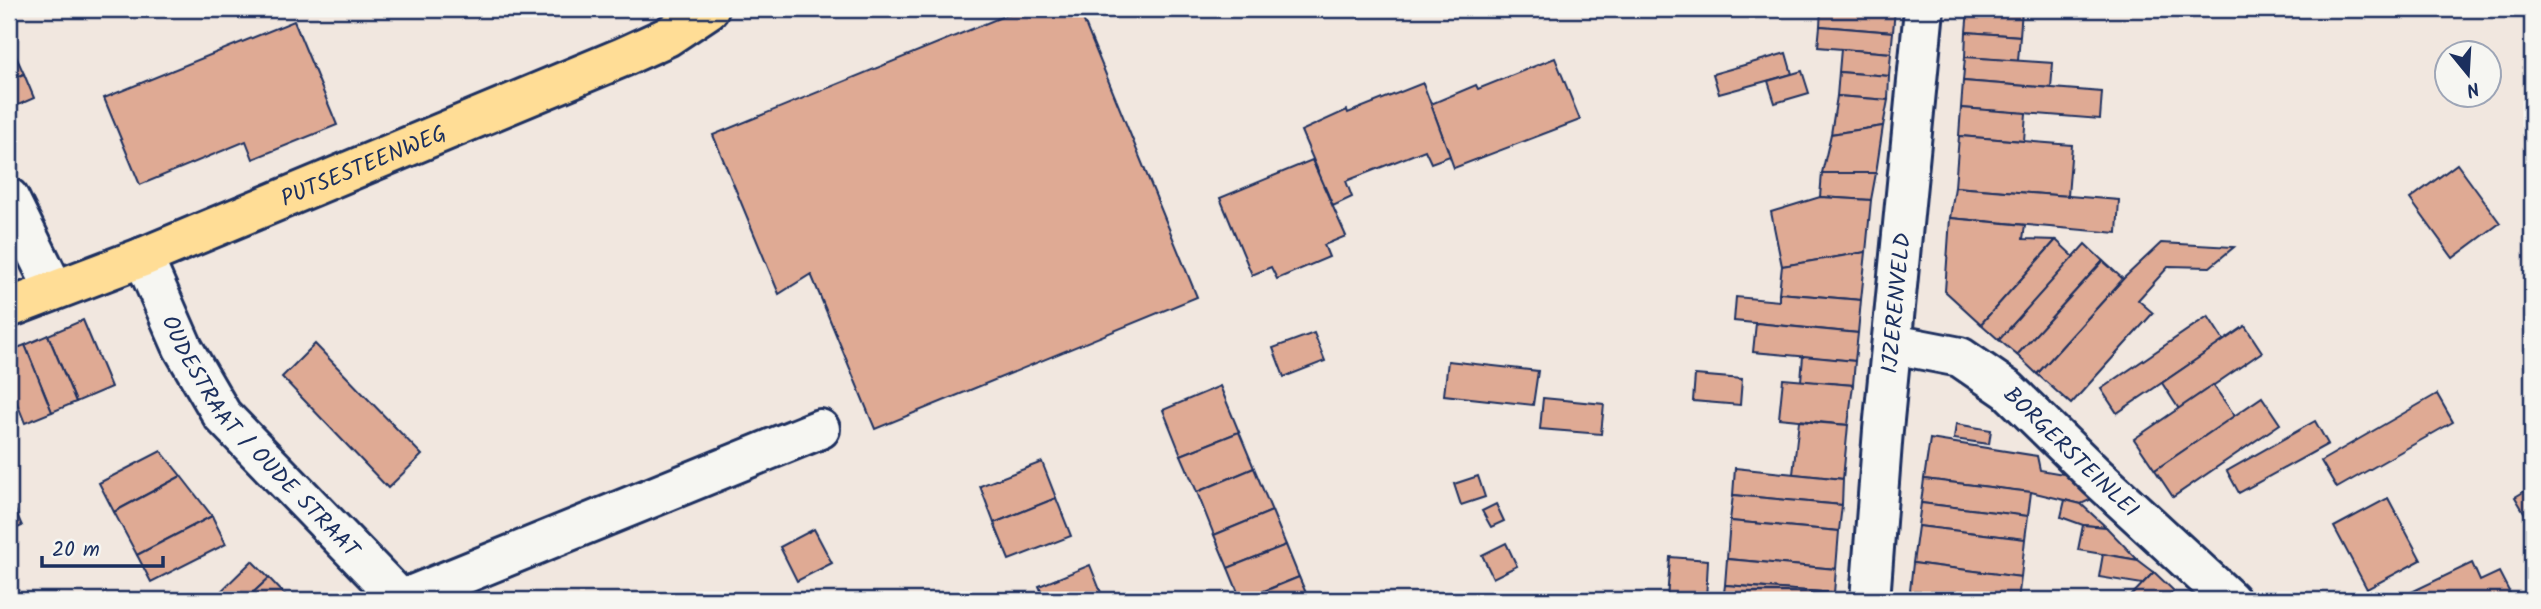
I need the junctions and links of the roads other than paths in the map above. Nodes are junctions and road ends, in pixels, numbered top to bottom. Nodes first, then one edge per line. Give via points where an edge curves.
1 (709, 9) edge
2 (1924, 9) edge
3 (9, 198) edge
4 (143, 257) junction
5 (54, 289) junction
6 (9, 308) edge
7 (1893, 344) junction
8 (820, 429) dead end
9 (401, 600) edge
10 (1870, 600) edge
11 (2230, 600) edge

1 - 4 main road, PUTSESTEENWEG via 667,37 623,57
2 - 7 street, IJZERENVELD
3 - 5 street
4 - 5 main road, PUTSESTEENWEG
4 - 9 street, OUDESTRAAT / OUDE STRAAT via 183,348 222,415
5 - 6 main road, PUTSESTEENWEG
7 - 10 street, IJZERENVELD
7 - 11 street, BORGERSTEINLEI via 1960,357 2008,390
8 - 9 street

